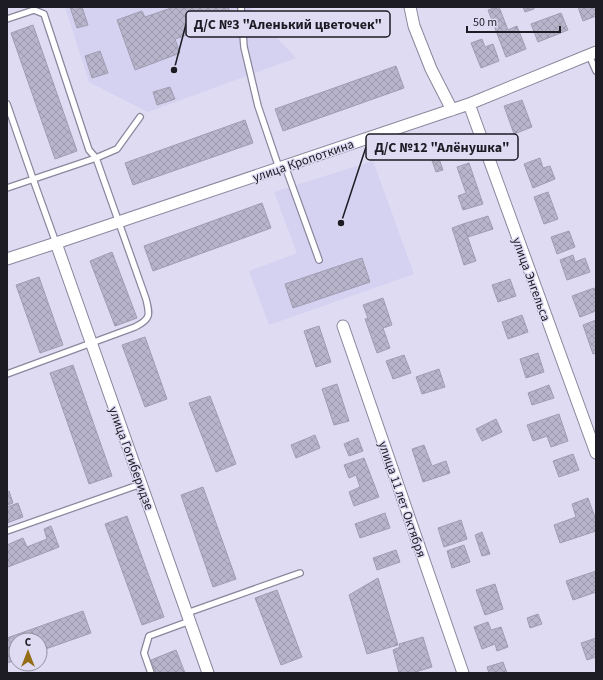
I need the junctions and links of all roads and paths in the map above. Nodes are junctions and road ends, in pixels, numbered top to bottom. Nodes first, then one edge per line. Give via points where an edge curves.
1 (241, 7) edge
2 (410, 7) edge
3 (7, 19) edge
4 (593, 53) edge
5 (596, 71) edge
6 (7, 104) edge
7 (469, 104) junction
8 (452, 110) junction
9 (140, 117) dead end
10 (96, 158) junction
11 (282, 167) junction
12 (32, 179) junction
13 (7, 188) edge
14 (118, 222) junction
15 (56, 243) junction
16 (7, 259) edge
17 (319, 260) dead end
18 (343, 326) dead end
19 (91, 343) junction
20 (7, 374) edge
21 (596, 453) edge
22 (141, 484) junction
23 (7, 531) edge
24 (300, 573) dead end
25 (188, 617) junction
26 (151, 673) edge
27 (208, 673) edge
28 (463, 673) edge

1 - 11 lane via 244,47 258,106
2 - 8 street via 414,26 431,69
3 - 10 lane via 34,10 44,14 89,150
4 - 5 lane
4 - 7 street, улица Кропоткина
6 - 12 lane
7 - 8 street, улица Кропоткина
7 - 21 street, улица Энгельса
8 - 11 street, улица Кропоткина
9 - 10 lane via 117,149
10 - 12 lane
10 - 14 lane
11 - 14 street, улица Кропоткина
11 - 17 lane
12 - 13 lane
12 - 15 lane
14 - 15 street, улица Кропоткина
14 - 19 lane via 146,299 147,320
15 - 16 street, улица Кропоткина
15 - 19 street, улица Гогиберидзе
18 - 28 street, улица 11 лет Октября
19 - 20 lane
19 - 22 street, улица Гогиберидзе
22 - 23 lane
22 - 25 street, улица Гогиберидзе
24 - 25 lane
25 - 26 lane via 149,636 144,653
25 - 27 street, улица Гогиберидзе

